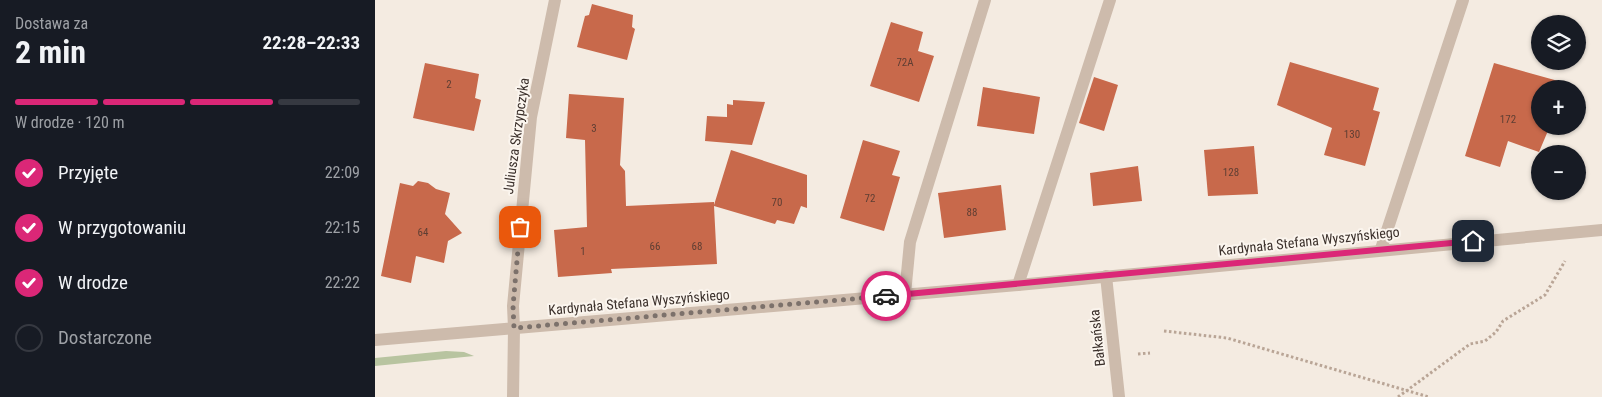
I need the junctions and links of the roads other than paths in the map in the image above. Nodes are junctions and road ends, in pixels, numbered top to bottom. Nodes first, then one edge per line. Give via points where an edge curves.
1 (555, 0) edge
2 (985, 0) edge
3 (1110, 0) edge
4 (1463, 0) edge
5 (1602, 230) edge
6 (1381, 249) junction
7 (1106, 276) junction
8 (1018, 285) junction
9 (905, 294) junction
10 (514, 328) junction
11 (375, 340) edge
12 (513, 397) edge
13 (1119, 397) edge

1 - 10 street, Juliusza Skrzypczyka via 531,117 514,296
2 - 9 street via 910,242
3 - 8 street
4 - 6 street
5 - 6 street, Kardynała Stefana Wyszyńskiego
6 - 7 street, Kardynała Stefana Wyszyńskiego
7 - 8 street, Kardynała Stefana Wyszyńskiego
7 - 13 street, Bałkańska
8 - 9 street, Kardynała Stefana Wyszyńskiego
9 - 10 street, Kardynała Stefana Wyszyńskiego
10 - 11 street, Kardynała Stefana Wyszyńskiego
10 - 12 street, Juliusza Skrzypczyka

